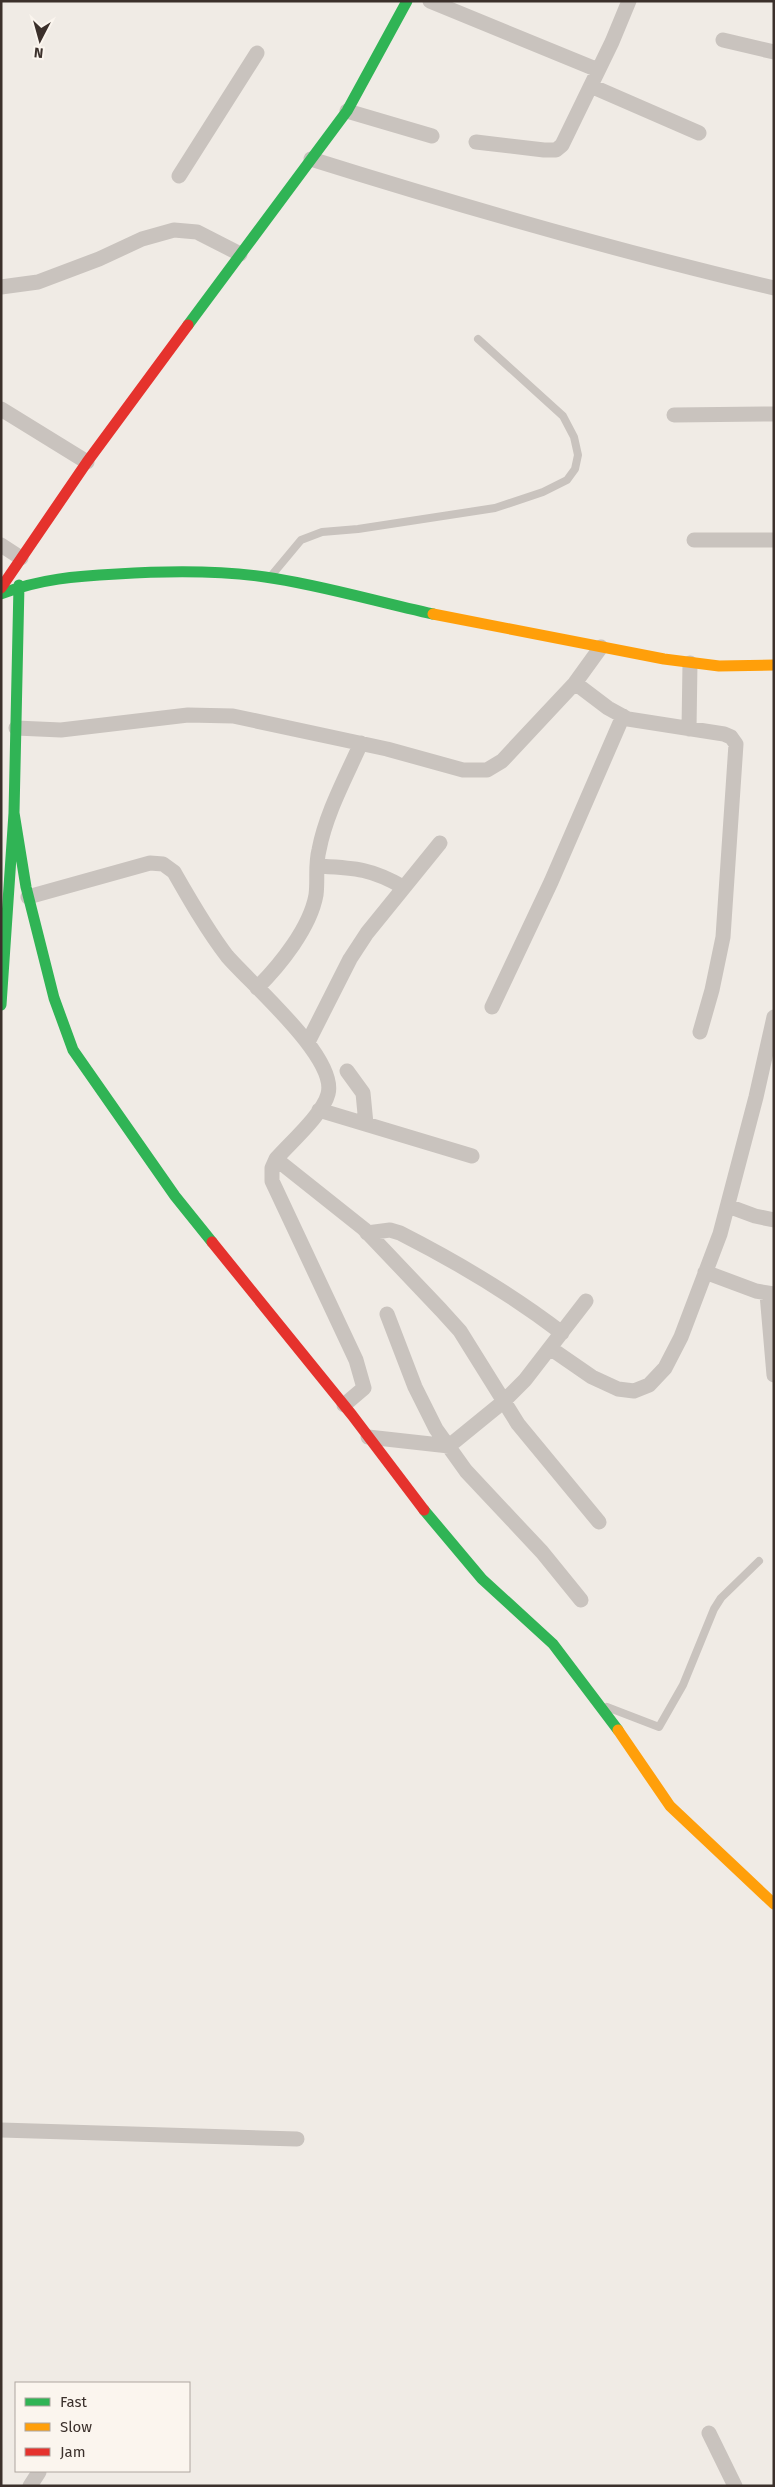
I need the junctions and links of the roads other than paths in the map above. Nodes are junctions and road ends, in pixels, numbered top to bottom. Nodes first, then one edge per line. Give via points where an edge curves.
1 (407, 1) edge
2 (430, 1) edge
3 (629, 1) edge
4 (723, 40) dead end
5 (774, 52) edge
6 (257, 54) dead end
7 (598, 70) junction
8 (592, 86) junction
9 (347, 111) junction
10 (699, 133) dead end
11 (432, 136) dead end
12 (476, 142) dead end
13 (311, 159) junction
14 (179, 176) dead end
15 (240, 254) junction
16 (1, 288) edge
17 (774, 288) edge
18 (478, 339) dead end
19 (1, 408) edge
20 (774, 414) edge
21 (674, 415) dead end
22 (88, 462) junction
23 (694, 540) dead end
24 (774, 540) edge
25 (1, 544) edge
26 (21, 558) junction
27 (269, 578) junction
28 (19, 586) junction
29 (1, 588) edge
30 (1, 594) edge
31 (601, 647) junction
32 (690, 663) junction
33 (774, 665) edge
34 (575, 683) junction
35 (622, 716) junction
36 (16, 728) junction
37 (689, 729) junction
38 (361, 743) junction
39 (1, 761) edge
40 (14, 768) junction
41 (14, 813) junction
42 (440, 843) dead end
43 (6, 855) edge
44 (317, 866) junction
45 (403, 887) junction
46 (28, 897) junction
47 (257, 988) junction
48 (1, 1005) edge
49 (492, 1007) dead end
50 (774, 1017) edge
51 (700, 1032) dead end
52 (308, 1042) junction
53 (348, 1071) dead end
54 (319, 1110) junction
55 (366, 1124) junction
56 (472, 1156) dead end
57 (276, 1159) junction
58 (728, 1206) junction
59 (774, 1220) edge
60 (367, 1233) junction
61 (705, 1272) junction
62 (770, 1294) edge
63 (586, 1300) dead end
64 (387, 1314) dead end
65 (562, 1333) junction
66 (550, 1348) junction
67 (774, 1375) edge
68 (503, 1402) junction
69 (344, 1405) junction
70 (368, 1437) junction
71 (448, 1446) junction
72 (599, 1522) dead end
73 (759, 1561) dead end
74 (581, 1600) dead end
75 (598, 1703) junction
76 (774, 1904) edge
77 (1, 2130) edge
78 (297, 2139) dead end
79 (709, 2433) dead end
80 (39, 2472) dead end
81 (30, 2486) edge
82 (734, 2486) edge

1 - 9 street
2 - 7 street
3 - 7 street
4 - 5 street
6 - 14 street
7 - 8 street
8 - 10 street
8 - 12 street via 556,150
9 - 11 street
9 - 13 street
13 - 15 street
13 - 17 street via 576,239
15 - 16 street via 197,232 174,230 142,239 38,282
15 - 22 street
18 - 27 lane via 563,416 574,437 578,455 575,469 567,480 496,508 322,532 301,540
19 - 22 street
20 - 21 street
22 - 26 street
23 - 24 street
25 - 26 street
26 - 29 street
27 - 28 street via 156,571 64,576
27 - 31 street
28 - 30 street
28 - 36 street
31 - 32 street
31 - 34 street
32 - 33 street
32 - 37 street
34 - 35 street
34 - 38 street via 502,761 487,770 463,770
35 - 37 street
35 - 49 street via 551,882
36 - 38 street via 61,730 188,715 233,716
36 - 40 street
37 - 51 street via 731,737 737,754 723,937
38 - 44 street via 327,823 318,850
39 - 40 street
40 - 41 street
41 - 43 street
41 - 46 street
42 - 45 street
43 - 48 street
44 - 45 street via 361,868
44 - 47 street via 316,897 310,911 287,956
45 - 52 street via 350,959
46 - 47 street via 150,863 163,864 174,872 227,955
46 - 69 street via 54,998 73,1050 176,1196
47 - 52 street
50 - 58 street
52 - 54 street via 329,1079 328,1094
53 - 55 street via 363,1093
54 - 55 street
54 - 57 street
55 - 56 street
57 - 60 street
57 - 69 street via 272,1181 356,1360 364,1388
58 - 59 street
58 - 61 street
60 - 65 street via 390,1230 400,1233 466,1268
60 - 68 street via 395,1259 460,1332
61 - 62 street
61 - 66 street via 682,1337 665,1368 649,1385 634,1391 618,1389 592,1377
62 - 67 street
63 - 65 street
64 - 71 street via 415,1387
65 - 66 street
66 - 68 street
68 - 71 street
68 - 72 street
69 - 70 street
70 - 71 street
70 - 75 street via 406,1488 482,1578 553,1644
71 - 74 street via 466,1471 542,1552
73 - 75 lane via 714,1609 683,1685 659,1727
75 - 76 street via 670,1806
77 - 78 street
79 - 82 street
80 - 81 street

